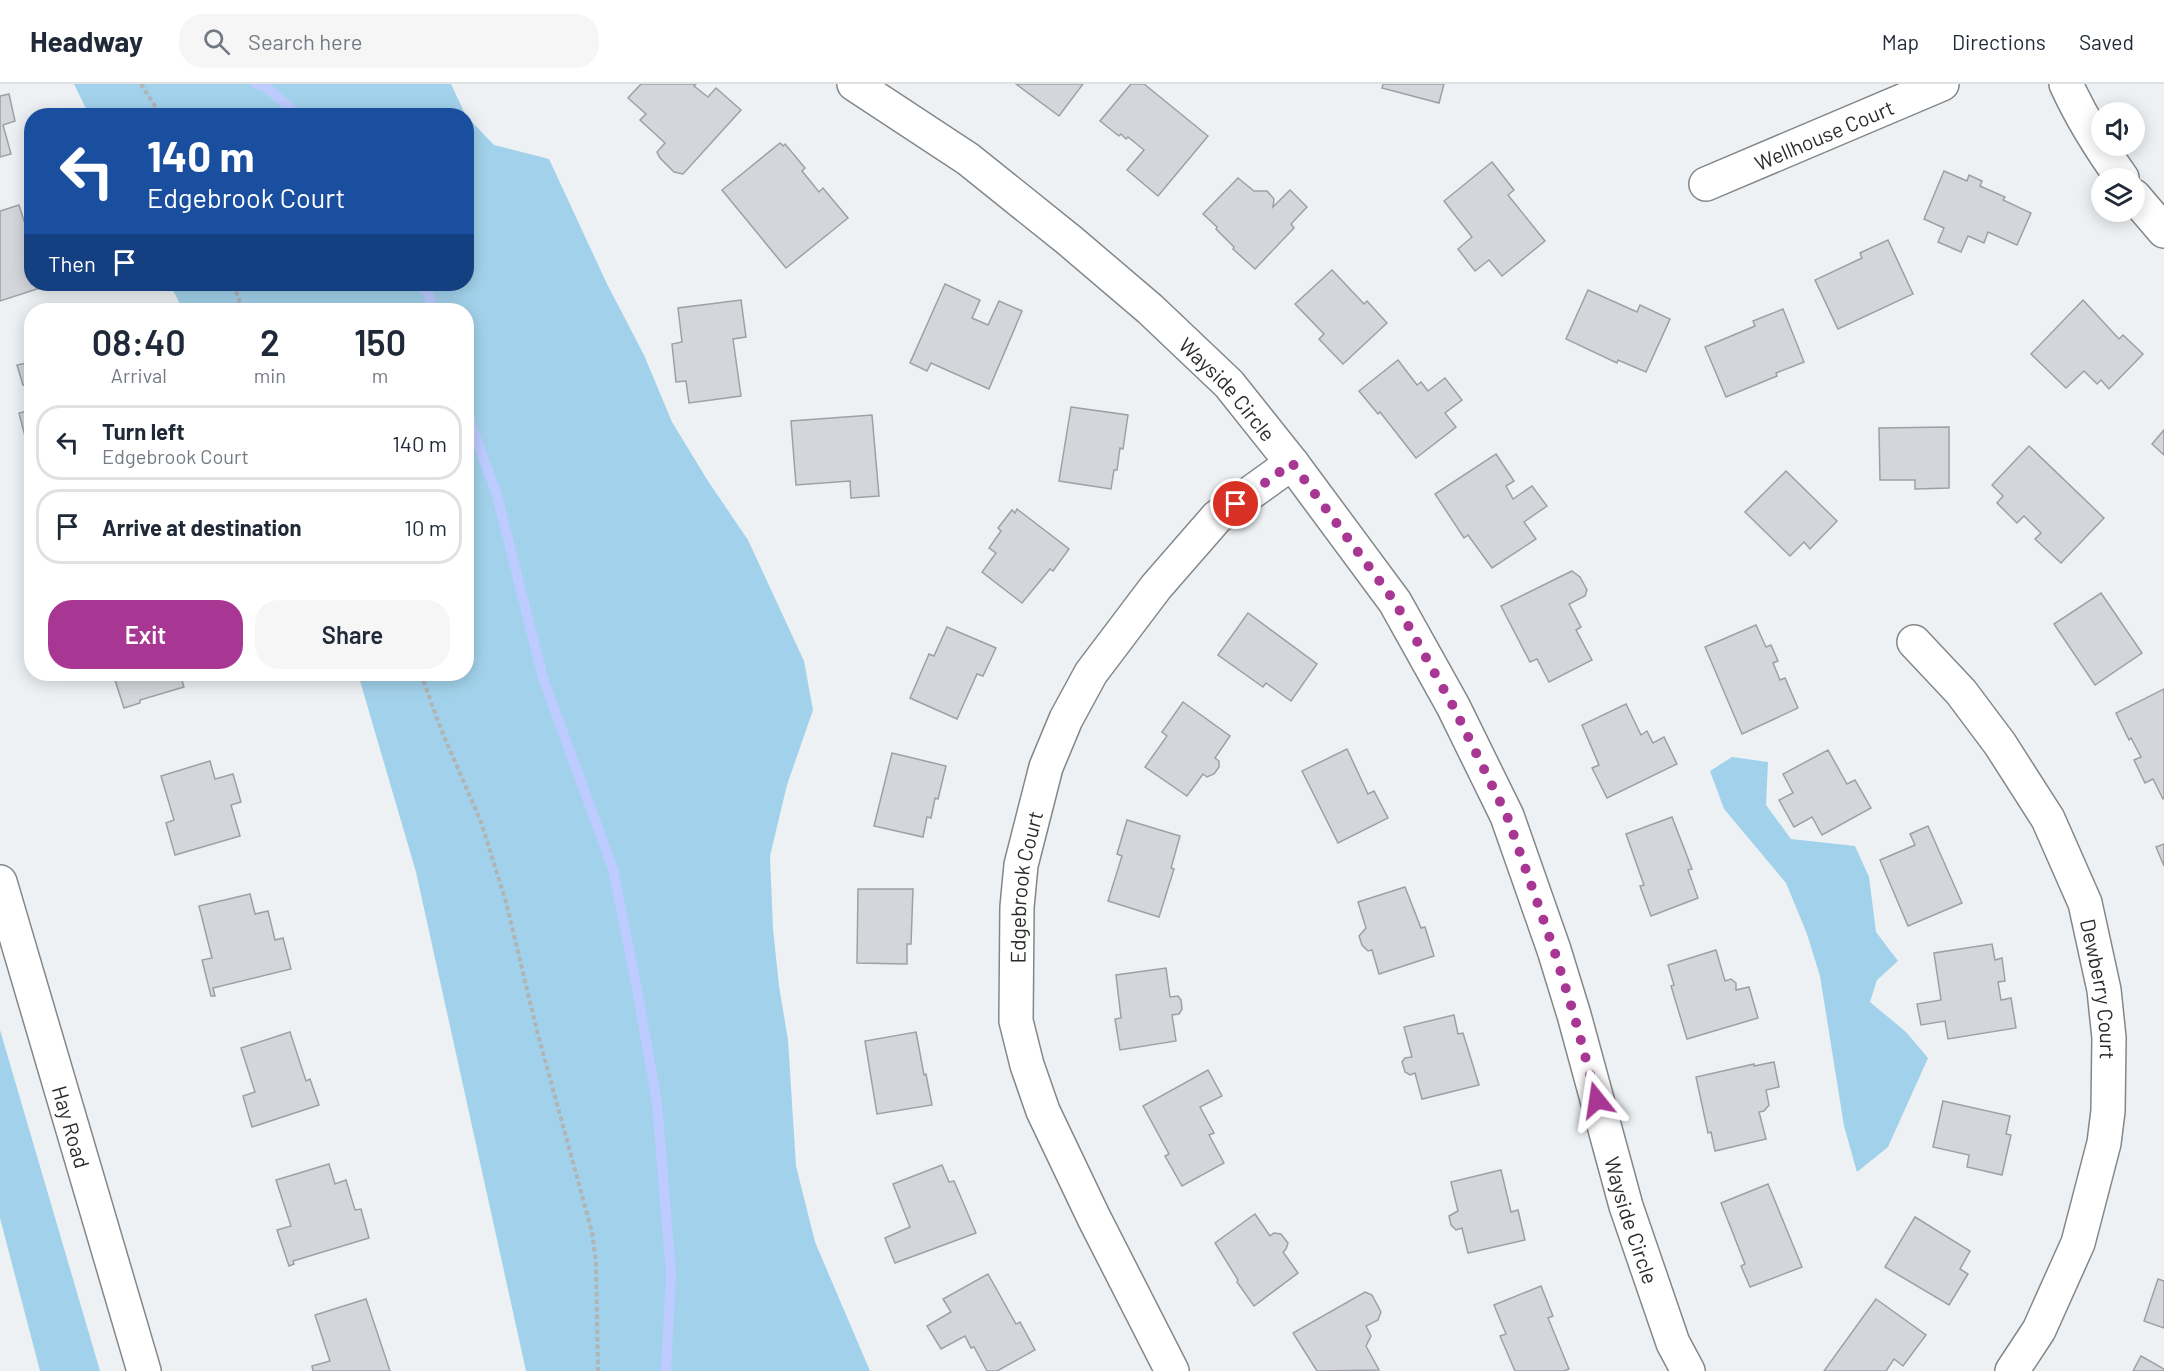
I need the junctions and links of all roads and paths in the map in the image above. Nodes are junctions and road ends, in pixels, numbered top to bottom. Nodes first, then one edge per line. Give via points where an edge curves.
1 (141, 84) edge
2 (854, 84) edge
3 (1942, 84) edge
4 (2066, 84) edge
5 (156, 108) edge
6 (2115, 168) edge
7 (1706, 184) dead end
8 (2145, 208) edge
9 (2164, 231) edge
10 (1292, 463) junction
11 (1914, 642) dead end
12 (424, 681) edge
13 (0, 882) edge
14 (144, 1371) edge
15 (598, 1371) edge
16 (1172, 1371) edge
17 (1688, 1371) edge
18 (2012, 1371) edge

1 - 5 path
2 - 10 street, Wayside Circle via 968,159 1141,302 1229,384
3 - 7 street, Wellhouse Court
4 - 6 street
8 - 9 street
10 - 16 street, Edgebrook Court via 1217,518 1156,587 1091,673 1046,767 1021,865 1016,1021 1027,1065 1048,1122
10 - 17 street, Wayside Circle via 1395,602 1453,706 1507,816 1574,1015 1626,1206 1672,1343
11 - 18 street, Dewberry Court via 1961,692 2048,819 2085,903 2104,990 2109,1038 2104,1143 2078,1243 2039,1330
12 - 15 path via 481,822 506,902 592,1232
13 - 14 street, Hay Road

